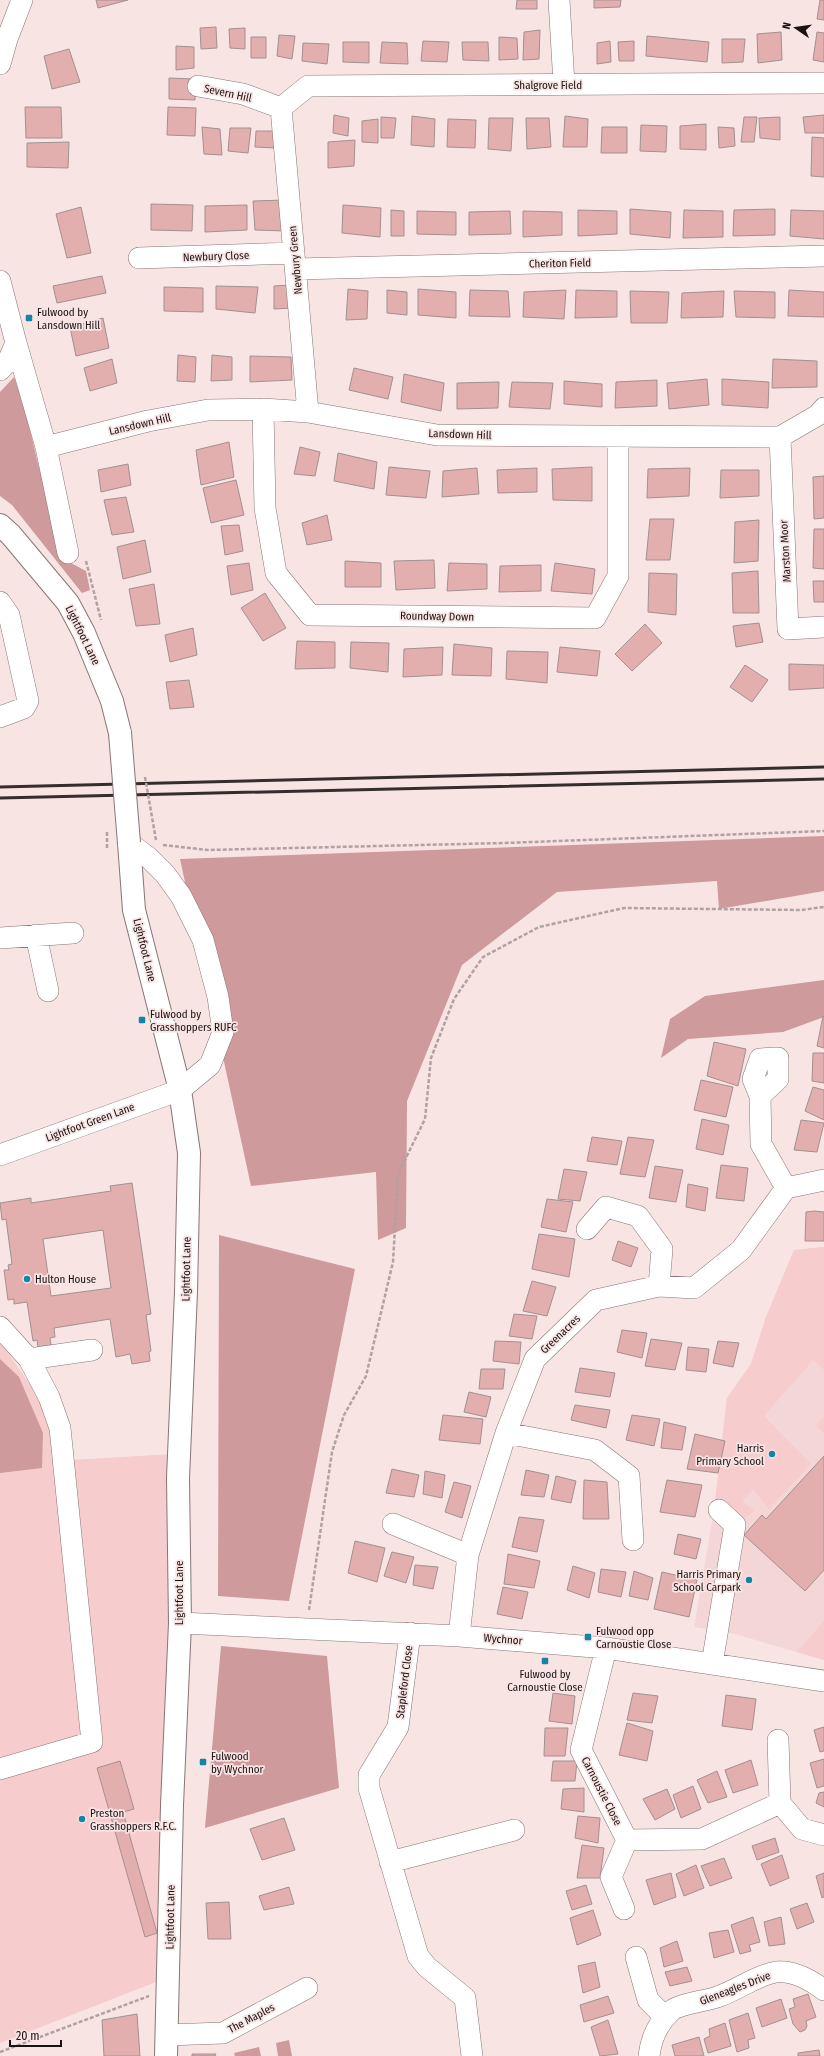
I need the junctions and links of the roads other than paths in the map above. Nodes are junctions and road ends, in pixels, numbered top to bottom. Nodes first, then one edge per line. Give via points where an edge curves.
1 (22, 0) edge
2 (559, 0) edge
3 (3, 37) edge
4 (0, 64) edge
5 (824, 83) edge
6 (564, 84) junction
7 (198, 86) dead end
8 (281, 108) junction
9 (824, 256) edge
10 (139, 258) dead end
11 (295, 261) junction
12 (0, 281) edge
13 (16, 344) junction
14 (0, 370) edge
15 (824, 408) edge
16 (263, 409) junction
17 (308, 412) junction
18 (618, 436) junction
19 (780, 437) junction
20 (46, 447) junction
21 (0, 525) edge
22 (68, 553) dead end
23 (0, 602) edge
24 (824, 627) edge
25 (0, 717) edge
26 (120, 848) junction
27 (74, 933) dead end
28 (36, 936) junction
29 (0, 938) edge
30 (48, 991) dead end
31 (180, 1090) junction
32 (760, 1096) dead end
33 (0, 1155) edge
34 (824, 1180) edge
35 (786, 1188) junction
36 (587, 1229) dead end
37 (659, 1286) junction
38 (0, 1327) edge
39 (92, 1350) dead end
40 (29, 1359) junction
41 (506, 1433) junction
42 (719, 1510) dead end
43 (392, 1524) dead end
44 (633, 1540) dead end
45 (468, 1555) junction
46 (180, 1624) junction
47 (410, 1633) junction
48 (459, 1636) junction
49 (606, 1648) junction
50 (712, 1664) junction
51 (824, 1681) edge
52 (778, 1740) dead end
53 (0, 1769) edge
54 (780, 1803) junction
55 (514, 1830) dead end
56 (824, 1835) edge
57 (627, 1840) junction
58 (390, 1862) junction
59 (624, 1909) dead end
60 (636, 1957) dead end
61 (307, 1988) dead end
62 (824, 1990) edge
63 (665, 2017) junction
64 (167, 2035) junction
65 (166, 2056) edge
66 (472, 2056) edge
67 (649, 2056) edge

1 - 3 street
2 - 6 street
3 - 4 street
5 - 6 street, Shalgrove Field
6 - 8 street, Shalgrove Field via 308,86
7 - 8 street, Severn Hill via 244,94
8 - 11 street, Newbury Green
9 - 11 street, Cheriton Field
10 - 11 street, Newbury Close
11 - 17 street, Newbury Green
12 - 13 street
13 - 14 street via 8,361
13 - 20 street
15 - 19 street via 818,415
16 - 17 street, Lansdown Hill
16 - 18 street, Roundway Down via 265,508 276,573 310,615 595,618 618,576
16 - 20 street, Lansdown Hill via 208,410 148,421
17 - 18 street, Lansdown Hill via 437,435
18 - 19 street, Lansdown Hill
19 - 24 street, Marston Moor via 788,629
20 - 22 street
21 - 26 main road, Lightfoot Lane, bridge via 68,603 84,633 112,701 120,733
23 - 25 street via 9,615 28,701 24,708
26 - 31 main road, Lightfoot Lane
26 - 31 street, Lightfoot Green Lane via 148,857 181,896 202,940 218,997 223,1032 210,1065
27 - 28 street
28 - 29 street
28 - 30 street
31 - 33 street, Lightfoot Green Lane
31 - 46 main road, Lightfoot Lane via 189,1153 178,1478
32 - 35 street via 761,1144
34 - 35 street
35 - 37 street, Greenacres via 741,1250 694,1288
36 - 37 street via 606,1207 638,1216 662,1249
37 - 41 street, Greenacres via 596,1300 535,1359
38 - 40 street
39 - 40 street
40 - 53 street via 49,1397 60,1428 92,1742
41 - 44 street via 595,1450 629,1476
41 - 45 street, Greenacres
42 - 50 street via 735,1526
43 - 45 street
45 - 48 street, Greenacres
46 - 47 street, Wychnor
46 - 64 main road, Lightfoot Lane via 172,1805
47 - 48 street, Wychnor
47 - 58 street, Stapleford Close via 398,1727 368,1775
48 - 49 street, Wychnor
49 - 50 street, Wychnor
49 - 57 street, Carnoustie Close via 581,1750
50 - 51 street, Wychnor
52 - 54 street
54 - 56 street via 802,1829
54 - 57 street via 702,1839
55 - 58 street
57 - 59 street via 611,1877
58 - 66 street, Stapleford Close via 418,1956 427,1967 465,1998
60 - 63 street via 648,2000
61 - 64 street, The Maples via 223,2033
62 - 63 street, Gleneagles Drive via 814,1982 777,1972 718,1997 673,2009
63 - 67 street, Gleneagles Drive via 652,2039
64 - 65 main road, Lightfoot Lane

